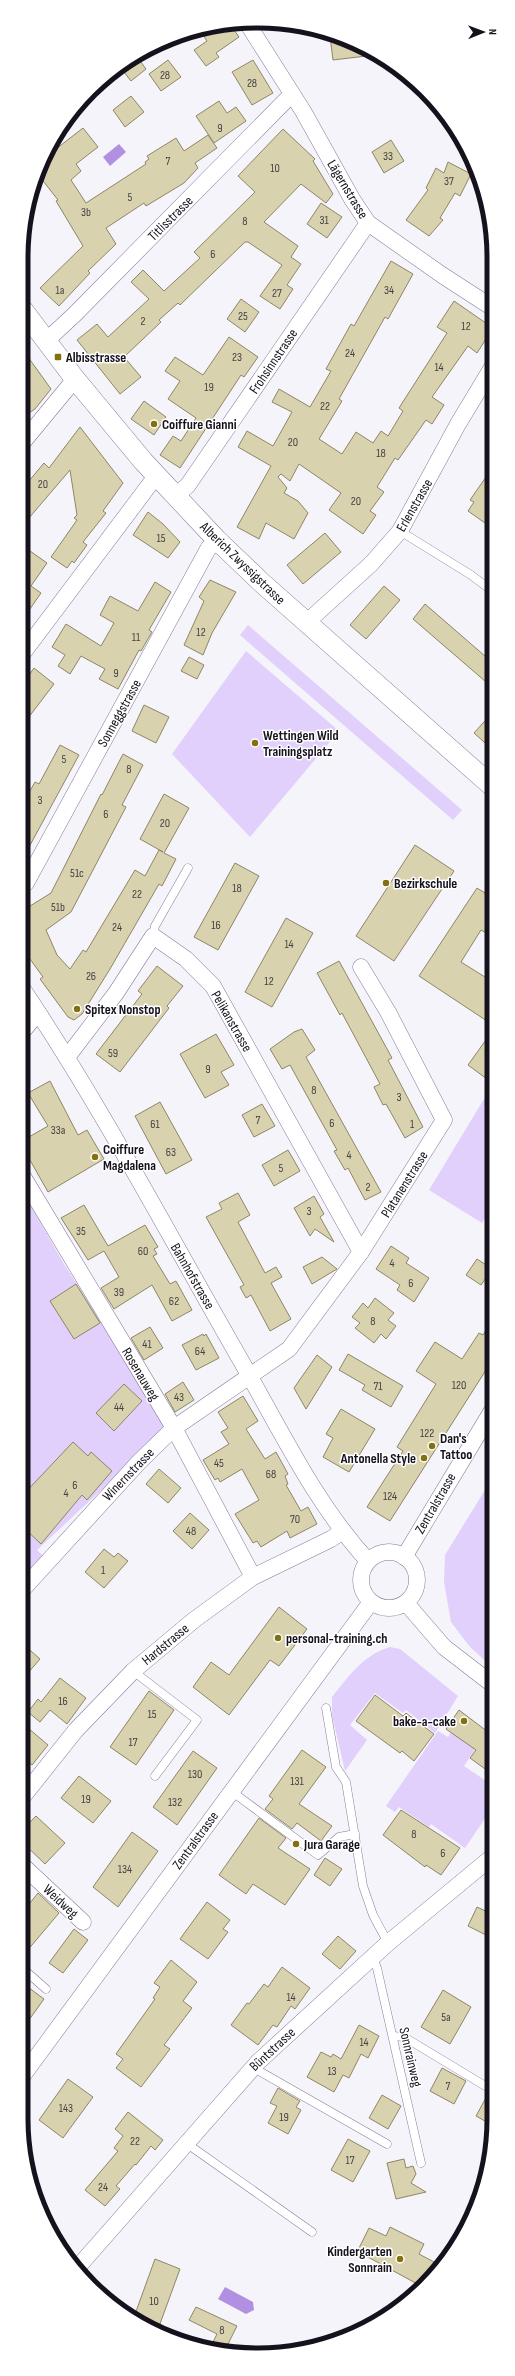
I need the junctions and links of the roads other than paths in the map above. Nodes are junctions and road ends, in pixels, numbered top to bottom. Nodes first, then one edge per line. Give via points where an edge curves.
1 (250, 28) edge
2 (292, 94) junction
3 (368, 223) junction
4 (487, 304) edge
5 (28, 317) edge
6 (46, 341) junction
7 (487, 376) edge
8 (75, 379) junction
9 (28, 436) edge
10 (156, 476) junction
11 (176, 496) junction
12 (400, 531) junction
13 (217, 540) junction
14 (487, 587) edge
15 (307, 622) junction
16 (28, 644) edge
17 (487, 782) edge
18 (188, 868) dead end
19 (28, 878) edge
20 (153, 936) junction
21 (360, 967) dead end
22 (28, 997) edge
23 (40, 1015) junction
24 (28, 1025) edge
25 (68, 1056) junction
26 (28, 1185) edge
27 (361, 1252) junction
28 (249, 1376) junction
29 (487, 1419) edge
30 (174, 1428) junction
31 (343, 1531) junction
32 (404, 1557) junction
33 (368, 1561) junction
34 (253, 1577) junction
35 (28, 1583) edge
36 (370, 1602) junction
37 (406, 1603) junction
38 (133, 1671) junction
39 (487, 1680) edge
40 (326, 1708) dead end
41 (155, 1776) dead end
42 (28, 1789) edge
43 (231, 1791) junction
44 (355, 1834) junction
45 (487, 1861) edge
46 (28, 1871) edge
47 (83, 1922) dead end
48 (388, 1944) junction
49 (373, 1958) junction
50 (28, 1973) edge
51 (46, 1989) dead end
52 (393, 2036) junction
53 (252, 2067) junction
54 (28, 2068) edge
55 (487, 2087) edge
56 (186, 2143) junction
57 (387, 2144) dead end
58 (421, 2163) dead end
59 (312, 2232) dead end
60 (80, 2264) edge

1 - 2 street, Lägernstrasse
2 - 3 street, Lägernstrasse
2 - 6 street, Titlisstrasse
3 - 4 street, Lägernstrasse via 442,276
3 - 11 street, Frohsinnstrasse via 197,473
5 - 6 street, Alberich Zwyssigstrasse
6 - 8 street, Alberich Zwyssigstrasse
7 - 12 street, Erlenstrasse
8 - 9 street
8 - 10 street, Alberich Zwyssigstrasse
10 - 11 street, Alberich Zwyssigstrasse
10 - 16 street
11 - 13 street, Alberich Zwyssigstrasse
12 - 14 lane
12 - 15 street, Erlenstrasse via 371,564
13 - 15 street, Alberich Zwyssigstrasse
13 - 19 street, Sonneggstrasse via 208,549
15 - 17 street, Alberich Zwyssigstrasse
18 - 20 lane via 155,926
20 - 25 street via 116,993
20 - 27 street, Pelikanstrasse via 186,959 213,986
21 - 27 street, Platanenstrasse via 388,1012 444,1120
22 - 23 street, Bahnhofstrasse
23 - 24 street
23 - 25 street, Bahnhofstrasse
25 - 28 street, Bahnhofstrasse
26 - 30 street, Rosenauweg
27 - 28 street, Platanenstrasse via 289,1349
28 - 30 street, Winernstrasse
28 - 31 street, Bahnhofstrasse via 298,1462
29 - 32 street, Zentralstrasse
30 - 34 street, Rosenauweg
30 - 35 street, Winernstrasse via 139,1462
31 - 33 street, Bahnhofstrasse
31 - 34 street, Hardstrasse
32 - 33 street via 389,1552
32 - 37 street via 414,1568 417,1583
33 - 36 street via 361,1577 365,1595
34 - 38 street, Hardstrasse via 194,1620
36 - 37 street via 384,1608 399,1607
36 - 43 street, Zentralstrasse
37 - 39 street via 444,1647
38 - 41 lane via 197,1720
38 - 42 street, Hardstrasse via 76,1730
40 - 44 lane via 336,1767 346,1782
43 - 44 lane via 318,1855 339,1837
43 - 54 street, Zentralstrasse
44 - 48 lane via 363,1886 373,1915
45 - 48 street, Büntstrasse
46 - 47 street, Weidweg
48 - 49 street, Büntstrasse
49 - 52 lane, Sonnrainweg
49 - 53 street, Büntstrasse
50 - 51 lane
52 - 55 lane via 404,2037
52 - 58 lane, Sonnrainweg
53 - 56 street, Büntstrasse
53 - 57 lane
56 - 59 lane
56 - 60 street, Büntstrasse

